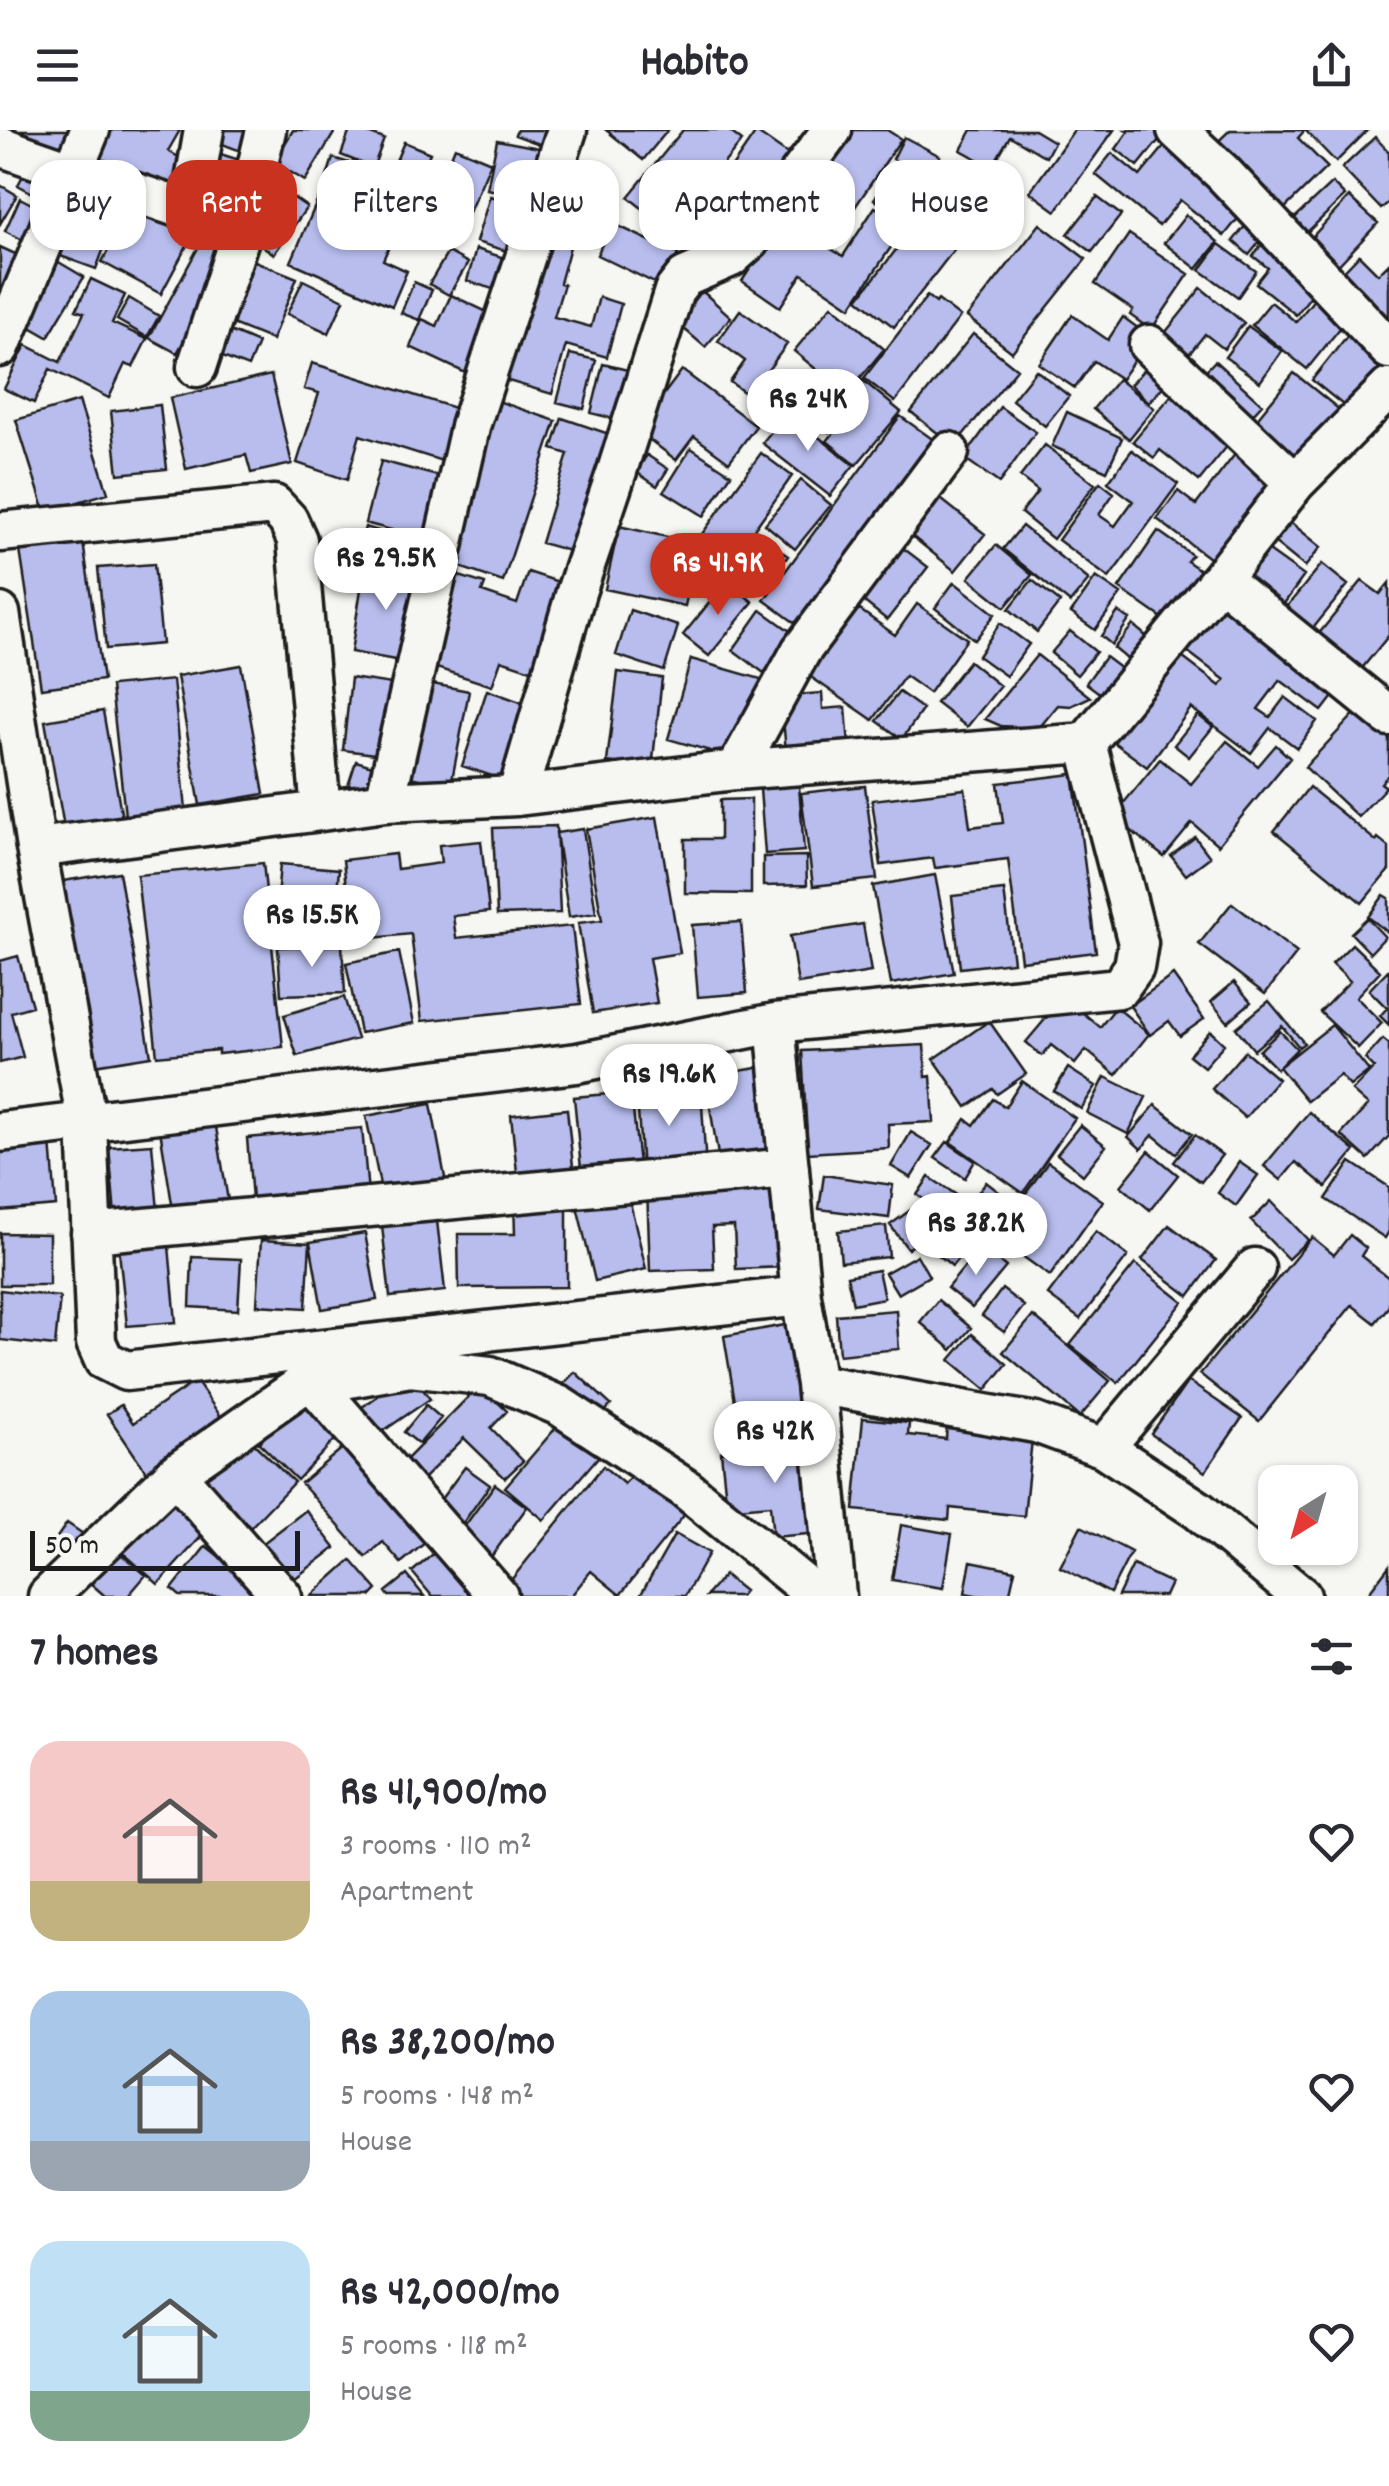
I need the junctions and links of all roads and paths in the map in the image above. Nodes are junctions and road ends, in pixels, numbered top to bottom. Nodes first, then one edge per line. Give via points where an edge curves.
1 (90, 130) edge
2 (204, 130) edge
3 (266, 130) edge
4 (567, 130) edge
5 (832, 130) edge
6 (1177, 130) edge
7 (0, 146) edge
8 (36, 160) edge
9 (78, 160) edge
10 (199, 160) edge
11 (259, 160) edge
12 (40, 250) edge
13 (235, 250) edge
14 (1148, 345) dead end
15 (0, 347) edge
16 (1389, 348) edge
17 (197, 367) dead end
18 (1389, 388) edge
19 (949, 452) dead end
20 (1295, 483) junction
21 (0, 532) edge
22 (1220, 578) junction
23 (0, 612) edge
24 (1389, 716) edge
25 (1086, 743) junction
26 (736, 770) junction
27 (517, 796) junction
28 (385, 802) junction
29 (320, 811) junction
30 (36, 848) junction
31 (775, 1023) junction
32 (87, 1122) junction
33 (0, 1132) edge
34 (789, 1168) junction
35 (92, 1232) junction
36 (1255, 1268) dead end
37 (801, 1296) junction
38 (314, 1384) junction
39 (816, 1384) junction
40 (1104, 1448) junction
41 (175, 1474) junction
42 (74, 1588) edge
43 (282, 1596) edge
44 (498, 1596) edge
45 (818, 1596) edge
46 (836, 1596) edge
47 (1301, 1596) edge

1 - 9 street
2 - 10 street
3 - 11 street
4 - 28 street via 471,423
5 - 27 street via 750,240 731,257 685,277 674,291
6 - 16 street
7 - 8 street
12 - 15 street
13 - 17 street
14 - 20 street
18 - 20 street
19 - 26 street via 801,651
20 - 22 street
21 - 29 street via 274,505 297,540
22 - 24 street
22 - 25 street
23 - 30 street
25 - 26 street
25 - 31 street via 1138,943 1134,966 1119,988
26 - 27 street
27 - 28 street
28 - 29 street
29 - 30 street
30 - 32 street
31 - 32 street via 577,1063
31 - 34 street
32 - 33 street
32 - 35 street
34 - 35 street
34 - 37 street
35 - 37 street via 96,1342 104,1360 126,1371
36 - 40 street
37 - 39 street
38 - 41 street via 299,1387
38 - 44 street
38 - 45 street via 410,1367 508,1383 560,1406 686,1490
39 - 40 street via 1036,1422
39 - 46 street
40 - 47 street via 1198,1510
41 - 42 street
41 - 43 street

